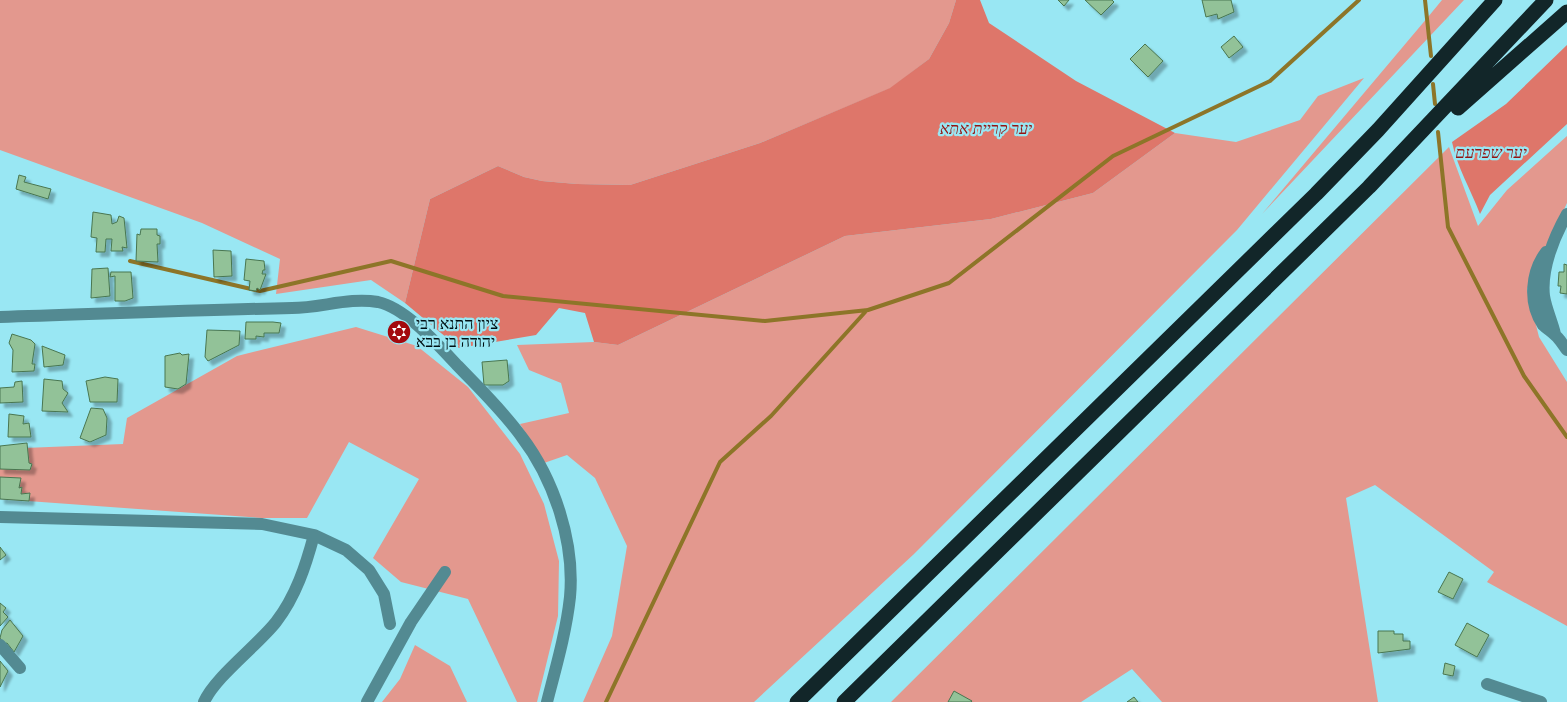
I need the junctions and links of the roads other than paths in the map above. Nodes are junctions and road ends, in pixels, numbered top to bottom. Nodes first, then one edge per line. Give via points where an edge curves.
1 (1496, 0) edge
2 (1546, 0) edge
3 (1567, 12) edge
4 (1369, 187) junction
5 (1567, 214) edge
6 (0, 317) edge
7 (1567, 350) edge
8 (0, 516) edge
9 (314, 534) junction
10 (445, 572) dead end
11 (390, 624) dead end
12 (0, 645) edge
13 (20, 668) dead end
14 (1487, 684) dead end
15 (204, 702) edge
16 (367, 702) edge
17 (547, 702) edge
18 (797, 702) edge
19 (844, 702) edge
20 (1541, 702) edge

1 - 18 highway via 1310,201
2 - 4 highway
3 - 4 highway
4 - 19 highway
5 - 7 street via 1551,246 1544,295 1555,334
6 - 17 street via 303,308 365,301 381,303 403,315 430,337 521,435 542,469 561,515 570,566 570,597 562,649
8 - 9 street via 262,524
9 - 11 street via 346,550 369,570 384,594
9 - 15 street via 295,592 276,622
10 - 16 street via 411,622
12 - 13 street
14 - 20 street

